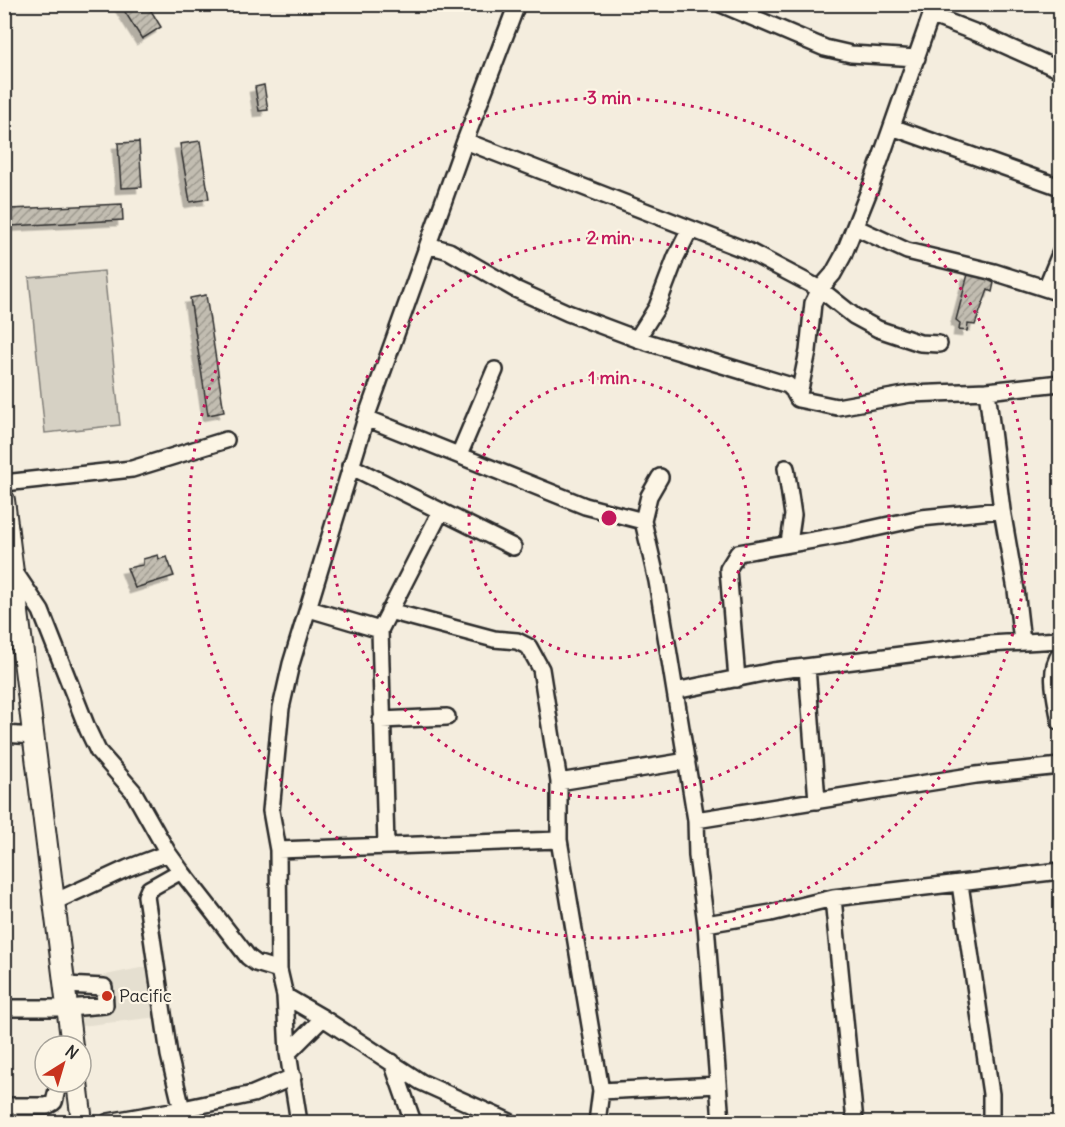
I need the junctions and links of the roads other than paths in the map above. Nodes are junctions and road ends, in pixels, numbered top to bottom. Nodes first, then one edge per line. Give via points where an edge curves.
1 (517, 4) edge
2 (721, 4) edge
3 (934, 10) edge
4 (917, 58) junction
5 (1060, 70) edge
6 (892, 126) junction
7 (465, 141) junction
8 (1060, 187) edge
9 (855, 227) junction
10 (690, 229) junction
11 (428, 246) junction
12 (1060, 254) edge
13 (1046, 288) junction
14 (820, 289) junction
15 (1060, 293) edge
16 (638, 339) junction
17 (939, 344) dead end
18 (495, 370) dead end
19 (1060, 383) edge
20 (987, 391) junction
21 (798, 399) junction
22 (366, 418) junction
23 (226, 440) dead end
24 (459, 455) junction
25 (350, 466) junction
26 (786, 468) dead end
27 (660, 477) dead end
28 (4, 483) edge
29 (4, 501) edge
30 (1002, 510) junction
31 (441, 511) junction
32 (643, 521) junction
33 (6, 524) edge
34 (789, 543) junction
35 (513, 547) dead end
36 (14, 571) junction
37 (309, 609) junction
38 (389, 611) junction
39 (380, 630) junction
40 (1053, 640) edge
41 (1022, 642) junction
42 (1059, 656) edge
43 (807, 667) junction
44 (737, 679) junction
45 (675, 691) junction
46 (447, 717) dead end
47 (381, 720) junction
48 (1060, 722) edge
49 (4, 734) edge
50 (33, 736) junction
51 (687, 761) junction
52 (1060, 766) edge
53 (559, 782) junction
54 (817, 801) junction
55 (696, 820) junction
56 (559, 840) junction
57 (386, 846) junction
58 (278, 850) junction
59 (168, 853) junction
60 (181, 871) junction
61 (1060, 871) edge
62 (960, 884) junction
63 (833, 898) junction
64 (54, 902) junction
65 (706, 924) junction
66 (279, 970) junction
67 (66, 985) junction
68 (285, 996) junction
69 (4, 1008) edge
70 (68, 1008) junction
71 (323, 1018) junction
72 (71, 1034) edge
73 (288, 1053) junction
74 (392, 1062) junction
75 (293, 1077) junction
76 (717, 1085) junction
77 (601, 1091) junction
78 (56, 1094) edge
79 (78, 1094) edge
80 (4, 1106) edge
81 (184, 1116) edge
82 (82, 1122) edge
83 (108, 1122) edge
84 (299, 1122) edge
85 (413, 1122) edge
86 (510, 1122) edge
87 (597, 1122) edge
88 (721, 1122) edge
89 (855, 1122) edge
90 (991, 1122) edge

1 - 7 street
2 - 4 street via 825,48 859,55
3 - 4 street
3 - 5 street
4 - 6 street
6 - 8 street
6 - 9 street
7 - 10 street
7 - 11 street
9 - 13 street via 908,251
9 - 14 street via 833,274
10 - 14 street via 785,269
10 - 16 street via 657,307
11 - 16 street via 449,251 515,289
11 - 22 street
12 - 13 street
13 - 15 street
14 - 17 street via 878,329 920,343
14 - 21 street via 813,303
16 - 21 street via 788,385
18 - 24 street
19 - 20 street
20 - 21 street via 910,394 837,407
20 - 30 street
22 - 24 street
22 - 25 street
23 - 28 street via 132,469
24 - 32 street via 585,506
25 - 31 street
25 - 37 street
26 - 34 street via 793,515
27 - 32 street via 649,496
29 - 33 main road
30 - 34 street via 921,518
30 - 41 street
31 - 35 street
31 - 38 street
32 - 45 street
33 - 36 main road
34 - 44 street via 738,553 731,561 728,569
36 - 50 main road
36 - 59 street via 41,611 98,751 133,791
37 - 39 street
37 - 58 street via 281,708 271,811
38 - 39 street
38 - 53 street via 529,647 540,669
39 - 47 street
40 - 41 street
40 - 42 street
41 - 43 street
42 - 48 street via 1055,682
43 - 44 street
43 - 54 street
44 - 45 street
45 - 51 street
46 - 47 street
47 - 57 street
49 - 50 street
50 - 64 main road
51 - 53 street
51 - 55 street
52 - 54 street via 976,775
53 - 56 street
54 - 55 street
55 - 65 street
56 - 57 street
56 - 77 street
57 - 58 street
58 - 66 street
59 - 60 street
59 - 64 street
60 - 66 street via 248,957
60 - 81 street via 149,889 146,896 169,1055
61 - 62 street
62 - 63 street
62 - 90 street via 991,1094
63 - 65 street
63 - 89 street
64 - 67 main road
65 - 76 street
66 - 68 street
67 - 70 main road
67 - 70 street via 105,987 105,1005
68 - 71 street
68 - 73 street
69 - 70 street
70 - 72 main road
71 - 73 street
71 - 74 street
73 - 75 street
74 - 85 street
74 - 86 street via 427,1086
75 - 81 street
75 - 84 street
76 - 77 street
76 - 88 street
77 - 87 street
78 - 80 street via 54,1102 47,1106
79 - 82 main road
81 - 83 street

